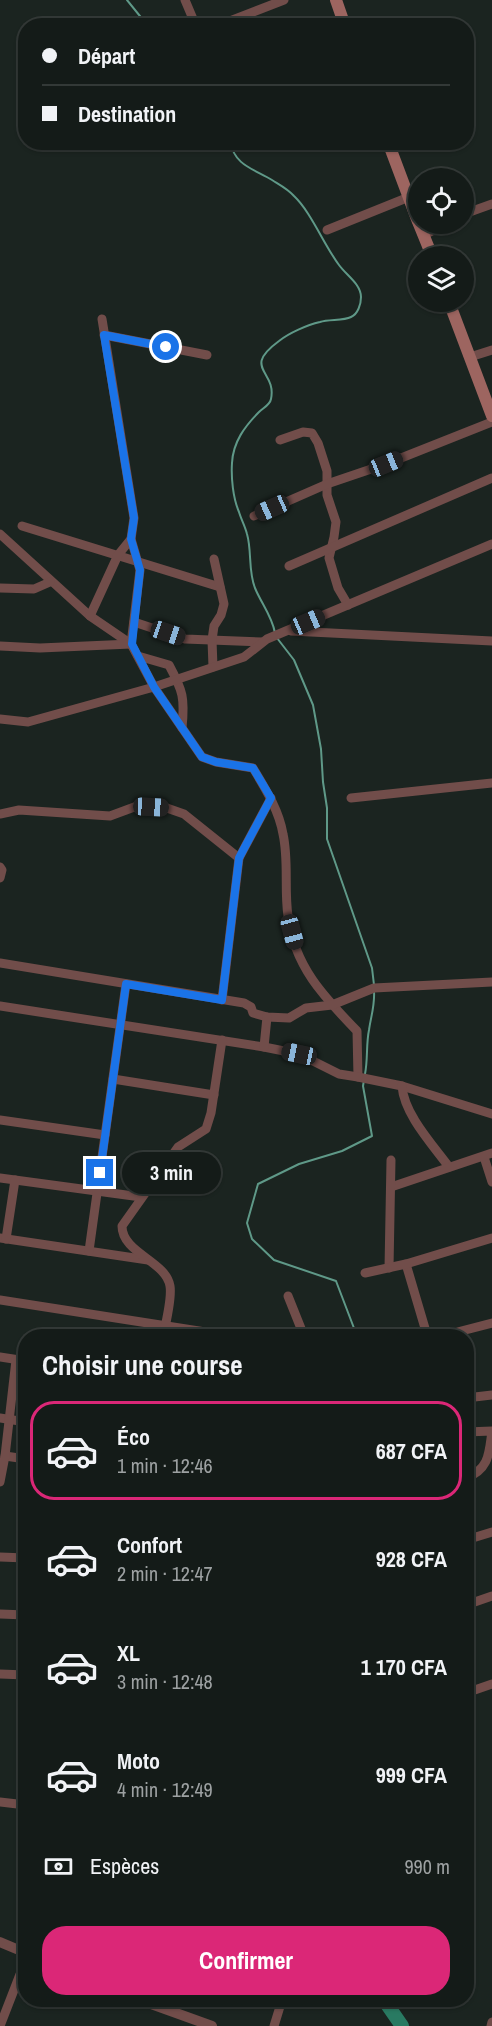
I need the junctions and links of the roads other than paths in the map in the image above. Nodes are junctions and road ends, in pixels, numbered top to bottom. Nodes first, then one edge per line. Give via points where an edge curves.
1 (185, 0) edge
2 (284, 0) edge
3 (336, 0) edge
4 (193, 18) edge
5 (238, 18) edge
6 (342, 18) edge
7 (391, 150) edge
8 (408, 194) edge
9 (408, 197) edge
10 (492, 204) edge
11 (474, 210) edge
12 (327, 230) dead end
13 (453, 312) edge
14 (102, 319) dead end
15 (104, 335) junction
16 (492, 350) edge
17 (207, 355) dead end
18 (470, 357) junction
19 (491, 408) edge
20 (492, 422) edge
21 (280, 440) dead end
22 (492, 478) edge
23 (327, 484) junction
24 (254, 516) dead end
25 (22, 526) dead end
26 (0, 534) edge
27 (131, 539) junction
28 (492, 544) edge
29 (330, 548) junction
30 (118, 555) junction
31 (214, 559) dead end
32 (136, 560) junction
33 (289, 566) dead end
34 (50, 582) junction
35 (220, 587) junction
36 (0, 588) edge
37 (348, 605) junction
38 (90, 616) junction
39 (134, 622) junction
40 (275, 636) junction
41 (212, 640) junction
42 (492, 641) edge
43 (132, 644) junction
44 (0, 646) edge
45 (138, 656) junction
46 (213, 667) junction
47 (177, 680) junction
48 (154, 687) junction
49 (0, 719) edge
50 (182, 728) junction
51 (492, 783) edge
52 (271, 798) junction
53 (351, 798) dead end
54 (0, 814) edge
55 (239, 858) junction
56 (0, 867) edge
57 (0, 878) edge
58 (0, 963) edge
59 (492, 982) edge
60 (126, 984) junction
61 (222, 1000) junction
62 (332, 1005) junction
63 (0, 1006) edge
64 (267, 1017) junction
65 (120, 1024) junction
66 (222, 1040) junction
67 (264, 1047) junction
68 (359, 1077) junction
69 (113, 1079) junction
70 (402, 1086) junction
71 (214, 1095) junction
72 (492, 1114) edge
73 (0, 1120) edge
74 (105, 1135) junction
75 (488, 1155) edge
76 (391, 1160) dead end
77 (449, 1167) junction
78 (0, 1178) edge
79 (15, 1180) junction
80 (492, 1182) edge
81 (391, 1187) junction
82 (97, 1191) junction
83 (141, 1197) junction
84 (3, 1238) edge
85 (492, 1238) edge
86 (89, 1251) junction
87 (148, 1260) junction
88 (406, 1264) junction
89 (389, 1268) junction
90 (365, 1273) dead end
91 (288, 1296) dead end
92 (0, 1300) edge
93 (492, 1323) edge
94 (165, 1326) junction
95 (164, 1329) edge
96 (185, 1329) edge
97 (301, 1329) edge
98 (425, 1329) edge
99 (469, 1329) edge
100 (0, 1357) edge
101 (18, 1360) edge
102 (18, 1371) edge
103 (492, 1395) edge
104 (474, 1397) edge
105 (4, 1419) edge
106 (474, 1431) edge
107 (5, 1456) junction
108 (18, 1458) edge
109 (474, 1475) edge
110 (0, 1479) edge
111 (492, 1532) edge
112 (474, 1538) edge
113 (0, 1557) edge
114 (18, 1558) edge
115 (492, 1596) edge
116 (474, 1602) edge
117 (0, 1614) edge
118 (18, 1615) edge
119 (0, 1674) edge
120 (18, 1675) edge
121 (492, 1684) edge
122 (474, 1691) edge
123 (0, 1802) edge
124 (18, 1804) edge
125 (0, 1942) edge
126 (18, 1950) edge
127 (18, 1980) edge
128 (169, 2007) edge
129 (280, 2007) edge
130 (0, 2026) edge
131 (212, 2026) edge
132 (274, 2026) edge

1 - 4 street
2 - 5 street
3 - 6 main road
7 - 8 main road
9 - 12 street
10 - 11 street
13 - 18 main road
14 - 15 street
15 - 17 street
15 - 27 street via 134,518
16 - 18 street
18 - 19 main road
20 - 23 street
21 - 23 street via 312,433 327,471
22 - 29 street
23 - 24 street
23 - 29 street via 336,522
25 - 30 street
26 - 34 street
27 - 30 street
27 - 32 street
28 - 37 street
29 - 33 street
29 - 37 street via 334,578
30 - 32 street
30 - 38 street
31 - 35 street
32 - 35 street
32 - 39 street via 140,570
34 - 36 street via 34,589
34 - 38 street
35 - 41 street via 224,604
37 - 40 street
38 - 43 street
39 - 41 street via 185,639
39 - 43 street
40 - 41 street
40 - 42 street
40 - 46 street via 244,657
41 - 46 street
43 - 44 street
43 - 45 street
45 - 47 street via 169,665
45 - 48 street
46 - 47 street
47 - 48 street
47 - 50 street via 184,707
48 - 49 street via 28,722
48 - 50 street
50 - 52 street via 202,757 253,768
51 - 53 street
52 - 55 street
52 - 62 street via 283,832 288,916 296,947 314,984
54 - 55 street via 19,810 110,816 137,806 164,807 184,814
55 - 61 street
56 - 57 street
58 - 60 street
59 - 62 street via 374,988
60 - 61 street
60 - 65 street
61 - 64 street via 244,1003 253,1013
62 - 64 street via 306,1008 289,1018
62 - 68 street via 357,1031
63 - 65 street
64 - 67 street
65 - 66 street
65 - 69 street
66 - 67 street
66 - 71 street
67 - 68 street via 299,1054 339,1074
68 - 70 street
69 - 71 street
69 - 74 street
70 - 72 street
70 - 77 street via 409,1112
71 - 83 street via 206,1129 178,1147
73 - 74 street
74 - 82 street
75 - 77 street
75 - 80 street
76 - 81 street
77 - 81 street
78 - 79 street
79 - 82 street
79 - 84 street
81 - 89 street
82 - 83 street
82 - 86 street
83 - 87 street via 122,1226 122,1234
84 - 86 street
85 - 88 street
86 - 87 street
87 - 94 street via 167,1276 171,1287
88 - 89 street
88 - 98 street
89 - 90 street
91 - 97 street
92 - 94 street
93 - 99 street
94 - 95 street
94 - 96 street
100 - 101 street
102 - 105 street
103 - 104 street
105 - 107 street
106 - 109 street via 492,1431 484,1467
107 - 108 street
107 - 110 street
111 - 112 street
113 - 114 street
115 - 116 street
117 - 118 street
119 - 120 street
121 - 122 street
123 - 124 street
125 - 126 street
127 - 130 street
128 - 131 street
129 - 132 street

